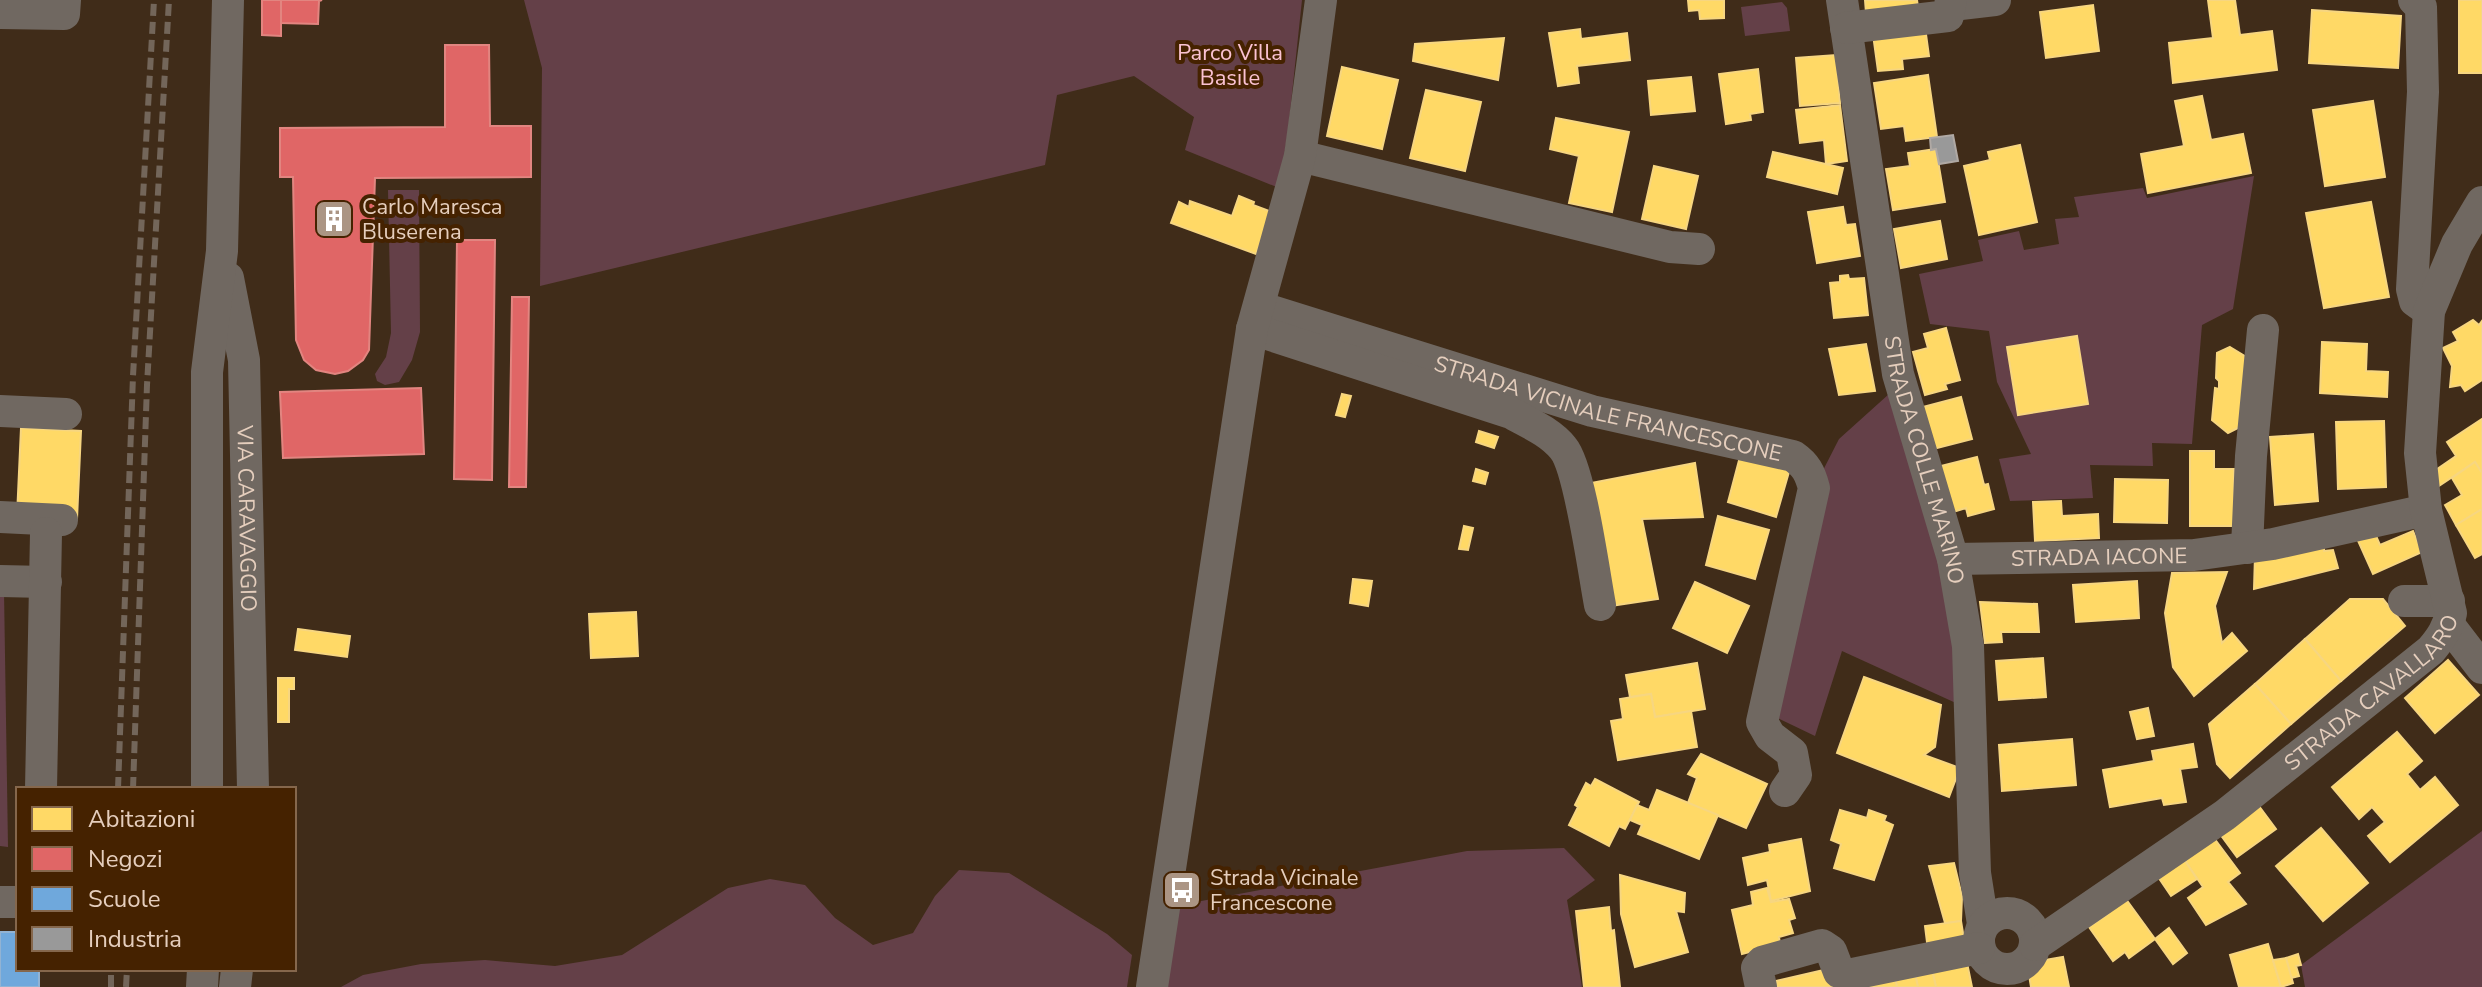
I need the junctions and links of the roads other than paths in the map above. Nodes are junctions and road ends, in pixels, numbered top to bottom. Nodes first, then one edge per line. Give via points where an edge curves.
1 (65, 0) edge
2 (228, 0) edge
3 (1321, 0) edge
4 (1995, 0) edge
5 (2414, 0) edge
6 (1952, 2) edge
7 (0, 13) edge
8 (1844, 14) edge
9 (1300, 156) junction
10 (2482, 202) edge
11 (1699, 249) dead end
12 (222, 251) junction
13 (2429, 311) junction
14 (1256, 318) junction
15 (2263, 330) dead end
16 (0, 411) edge
17 (66, 414) dead end
18 (2426, 510) junction
19 (0, 517) edge
20 (2247, 548) junction
21 (1953, 559) junction
22 (0, 581) edge
23 (46, 582) junction
24 (2404, 601) dead end
25 (1600, 605) dead end
26 (2449, 613) junction
27 (2482, 668) edge
28 (41, 787) edge
29 (207, 787) edge
30 (253, 787) edge
31 (1785, 791) dead end
32 (2035, 945) junction
33 (1994, 963) edge
34 (1152, 987) edge
35 (1761, 987) edge

1 - 7 street via 64,14
2 - 12 street, VIA CARAVAGGIO
3 - 9 street
4 - 6 street
5 - 13 street via 2421,7 2423,92 2412,289 2415,301
6 - 8 street via 1948,16
8 - 21 street, STRADA COLLE MARINO via 1898,374
9 - 11 street via 1670,247
9 - 14 street
10 - 13 street, STRADA CAVALLARO via 2457,244
12 - 29 street, VIA CARAVAGGIO via 207,372
12 - 30 street, VIA CARAVAGGIO via 244,360
13 - 18 street, STRADA CAVALLARO via 2420,453
14 - 25 street, STRADA VICINALE FRANCESCONE via 1511,413 1565,449 1577,483
14 - 31 street, STRADA VICINALE FRANCESCONE via 1592,411 1793,456 1803,463 1814,488 1762,722 1792,753 1796,775
14 - 34 street
15 - 20 street
16 - 17 street
18 - 20 street, STRADA IACONE
18 - 26 street, STRADA CAVALLARO
19 - 23 street via 54,527
20 - 21 street, STRADA IACONE via 2194,555
21 - 33 street, STRADA COLLE MARINO via 1968,646 1975,873
22 - 23 street
23 - 28 street
24 - 26 street
26 - 27 street
26 - 32 street, STRADA CAVALLARO via 2431,650 2290,765
32 - 33 street, STRADA CAVALLARO via 2026,962
32 - 33 street via 2029,923 2010,912 1995,915
33 - 35 street via 1848,975 1839,972 1831,951 1822,945 1762,962 1757,968

